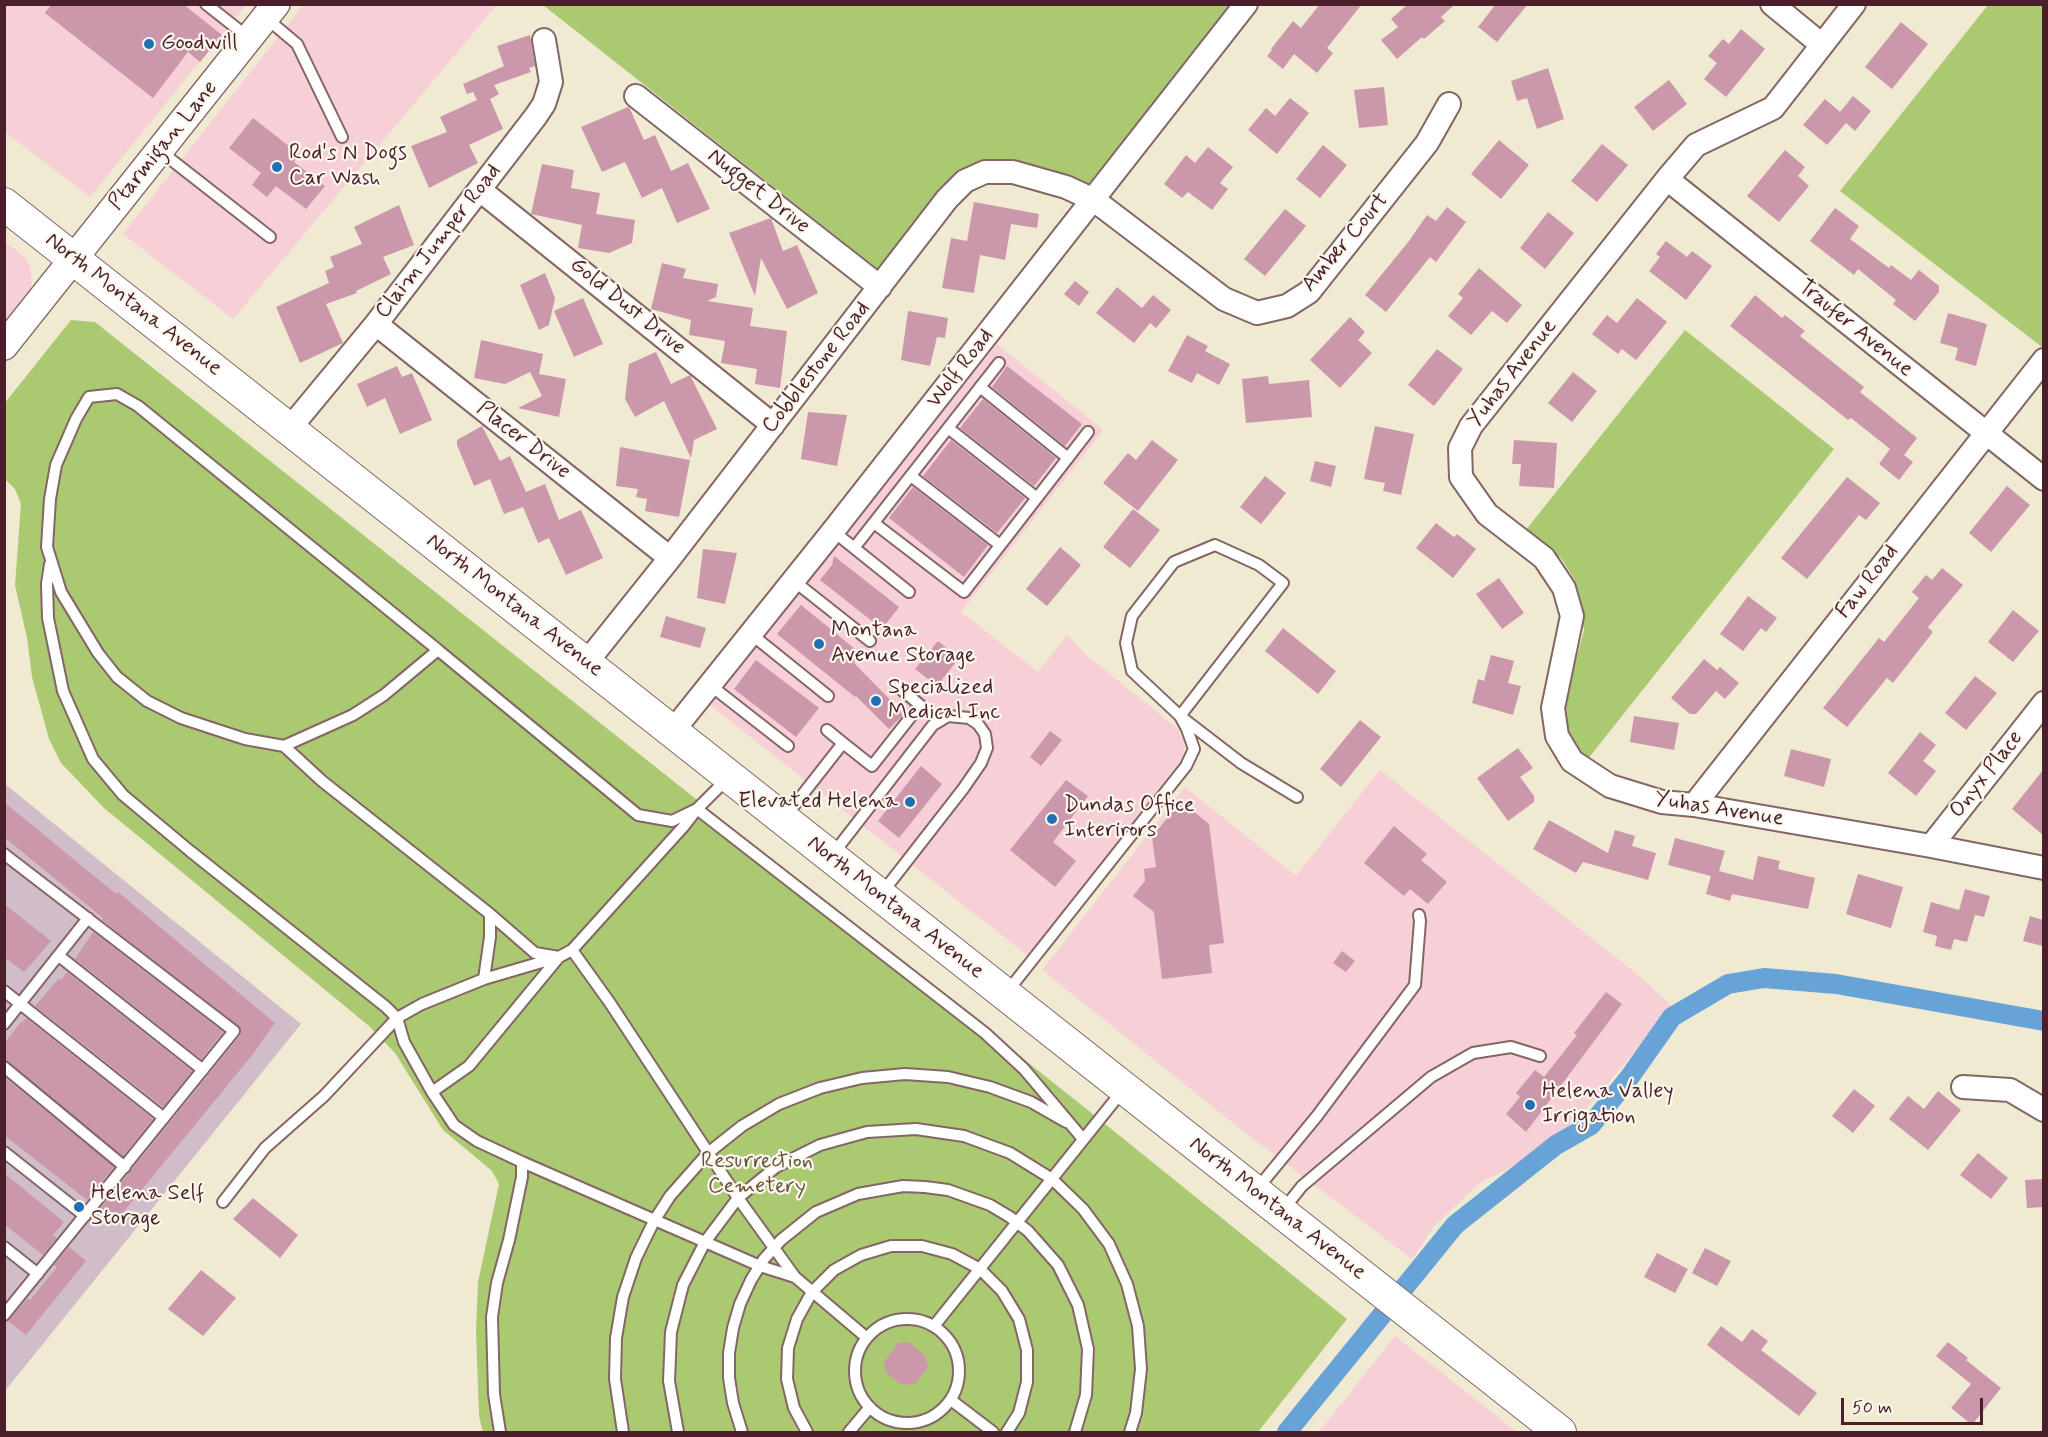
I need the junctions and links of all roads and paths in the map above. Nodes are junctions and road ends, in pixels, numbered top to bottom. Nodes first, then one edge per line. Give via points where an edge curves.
1 (206, 4) edge
2 (1246, 4) edge
3 (1772, 4) edge
4 (1854, 4) edge
5 (263, 20) edge
6 (544, 40) dead end
7 (1822, 45) junction
8 (636, 96) dead end
9 (1449, 104) dead end
10 (342, 137) dead end
11 (160, 150) junction
12 (1667, 179) junction
13 (480, 190) junction
14 (1094, 200) junction
15 (4, 204) edge
16 (270, 237) dead end
17 (74, 259) junction
18 (880, 287) junction
19 (376, 324) junction
20 (4, 346) edge
21 (2043, 360) edge
22 (999, 363) dead end
23 (980, 387) junction
24 (773, 425) junction
25 (290, 428) junction
26 (948, 428) junction
27 (1088, 432) dead end
28 (1986, 433) junction
29 (1068, 458) junction
30 (911, 476) junction
31 (2043, 479) edge
32 (1037, 498) junction
33 (874, 523) junction
34 (833, 531) junction
35 (1000, 545) junction
36 (854, 548) junction
37 (670, 558) junction
38 (51, 559) junction
39 (794, 580) junction
40 (909, 592) dead end
41 (751, 634) junction
42 (870, 641) dead end
43 (438, 650) junction
44 (586, 663) junction
45 (710, 685) junction
46 (896, 685) dead end
47 (828, 696) dead end
48 (2043, 703) edge
49 (1180, 716) junction
50 (827, 730) dead end
51 (672, 732) junction
52 (843, 742) junction
53 (284, 746) junction
54 (788, 746) dead end
55 (729, 777) junction
56 (1297, 797) dead end
57 (1694, 805) junction
58 (697, 809) junction
59 (783, 819) junction
60 (1930, 846) junction
61 (4, 854) edge
62 (831, 857) junction
63 (2043, 868) edge
64 (880, 896) junction
65 (490, 914) junction
66 (1419, 915) dead end
67 (88, 918) junction
68 (572, 950) junction
69 (59, 956) junction
70 (558, 957) junction
71 (484, 979) junction
72 (4, 991) edge
73 (1005, 995) junction
74 (21, 1004) junction
75 (396, 1018) junction
76 (4, 1024) edge
77 (1540, 1056) dead end
78 (4, 1067) edge
79 (203, 1070) junction
80 (1963, 1087) dead end
81 (1124, 1088) junction
82 (432, 1092) junction
83 (2043, 1110) edge
84 (164, 1118) junction
85 (1068, 1123) junction
86 (1083, 1139) junction
87 (4, 1152) edge
88 (708, 1153) junction
89 (522, 1162) junction
90 (125, 1167) junction
91 (1052, 1179) junction
92 (1254, 1192) junction
93 (738, 1198) junction
94 (223, 1202) dead end
95 (1281, 1212) junction
96 (85, 1216) junction
97 (654, 1221) junction
98 (1017, 1222) junction
99 (705, 1242) junction
100 (4, 1247) edge
101 (774, 1247) junction
102 (760, 1266) junction
103 (980, 1269) junction
104 (38, 1274) junction
105 (795, 1277) junction
106 (812, 1292) junction
107 (4, 1315) edge
108 (934, 1326) junction
109 (867, 1338) junction
110 (951, 1400) junction
111 (870, 1407) junction
112 (500, 1432) edge
113 (623, 1432) edge
114 (678, 1432) edge
115 (742, 1432) edge
116 (807, 1432) edge
117 (849, 1432) edge
118 (993, 1432) edge
119 (1007, 1432) edge
120 (1075, 1432) edge
121 (1130, 1432) edge
122 (1560, 1432) edge

1 - 5 lane
2 - 14 street, Wolf Road
3 - 7 street
4 - 7 street, Yuhas Avenue
5 - 10 lane via 297,44
5 - 11 street, Ptarmigan Lane
6 - 13 street, Claim Jumper Road via 551,82 544,104
7 - 12 street, Yuhas Avenue via 1773,108 1696,145
8 - 18 street, Nugget Drive
9 - 14 street, Amber Court via 1427,143 1309,292 1287,306 1257,313 1224,299
11 - 16 lane
11 - 17 street, Ptarmigan Lane
12 - 28 street, Traufer Avenue
12 - 57 street, Yuhas Avenue via 1470,426 1460,448 1461,477 1487,514 1544,558 1564,588 1572,616 1553,708 1557,736 1572,761 1610,786 1662,802
13 - 19 street, Claim Jumper Road
13 - 24 street, Gold Dust Drive
14 - 18 street, Cobblestone Road via 1066,187 1013,172 985,172 965,181 947,199
14 - 34 street, Wolf Road
15 - 17 main road, North Montana Avenue
17 - 20 street, Ptarmigan Lane
17 - 25 main road, North Montana Avenue
18 - 24 street, Cobblestone Road
19 - 25 street, Claim Jumper Road
19 - 37 street, Placer Drive
21 - 28 street, Faw Road
22 - 23 lane
23 - 26 lane
23 - 29 lane
24 - 37 street, Cobblestone Road
25 - 44 main road, North Montana Avenue
26 - 30 lane
26 - 32 lane
27 - 29 lane
28 - 31 street, Traufer Avenue
28 - 57 street, Faw Road
29 - 32 lane
30 - 33 lane
30 - 35 lane
32 - 35 lane
33 - 35 lane via 964,592
33 - 36 lane
34 - 36 lane
34 - 39 street, Wolf Road
36 - 40 lane
37 - 44 street, Cobblestone Road
38 - 43 lane via 47,547 56,465 89,397 117,394 138,406
38 - 53 lane via 61,592 85,634 117,677 147,701 192,722 245,739
38 - 75 lane via 48,618 54,653 63,691 93,759 123,795
39 - 41 street, Wolf Road
39 - 42 lane
41 - 45 street, Wolf Road
41 - 47 lane
43 - 53 lane via 353,715
43 - 58 lane via 638,815 672,821
44 - 51 main road, North Montana Avenue
45 - 51 street, Wolf Road
45 - 54 lane
46 - 52 lane via 920,705 872,766
48 - 60 street, Onyx Place
49 - 49 lane via 1132,671 1126,643 1132,616 1174,562 1215,545 1259,565 1283,583
49 - 56 lane via 1241,763
49 - 73 lane via 1194,749 1186,766
50 - 52 lane
51 - 55 main road, North Montana Avenue
52 - 59 lane
53 - 65 lane via 322,781
55 - 58 lane
55 - 59 main road, North Montana Avenue
57 - 60 street, Yuhas Avenue
58 - 68 lane
58 - 85 lane via 985,1033 1052,1100
59 - 62 main road, North Montana Avenue
60 - 63 street, Yuhas Avenue
61 - 67 lane
62 - 64 main road, North Montana Avenue
62 - 64 lane via 933,725 948,716 969,718 978,724 985,734 987,748 981,763
64 - 73 main road, North Montana Avenue
65 - 70 lane via 535,953
65 - 71 lane
66 - 92 lane via 1415,985 1317,1116
67 - 69 lane
67 - 79 lane via 234,1031
68 - 70 lane
68 - 88 lane
69 - 74 lane
69 - 79 lane
70 - 71 lane
70 - 82 lane via 469,1066
71 - 75 lane
72 - 74 lane
73 - 81 main road, North Montana Avenue
74 - 76 lane
74 - 84 lane
75 - 82 lane via 404,1042
75 - 94 lane via 324,1096 265,1148
77 - 95 lane via 1511,1047 1473,1053 1431,1077 1302,1186
78 - 90 lane
79 - 84 lane
80 - 83 street via 2010,1090
81 - 86 lane
81 - 92 main road, North Montana Avenue
82 - 89 lane via 454,1125 477,1141
84 - 90 lane
85 - 86 lane
85 - 88 lane via 1031,1102 990,1087 948,1077 905,1074 862,1078 820,1088 779,1104
86 - 91 lane
87 - 96 lane
88 - 93 lane
88 - 97 lane via 670,1196
89 - 97 lane
89 - 112 lane via 492,1317 494,1394
90 - 96 lane
91 - 93 lane via 1010,1153 964,1136 916,1129 867,1132 819,1145 776,1167
91 - 98 lane
91 - 121 lane via 1083,1209 1109,1244 1127,1284 1138,1326 1141,1369
92 - 95 main road, North Montana Avenue
93 - 99 lane
93 - 101 lane
95 - 122 main road, North Montana Avenue
96 - 104 lane
97 - 99 lane
97 - 113 lane via 626,1287 616,1338 615,1379
98 - 101 lane via 990,1206 948,1190 880,1188 816,1212
98 - 103 lane
98 - 120 lane via 1058,1265 1081,1316 1088,1372
99 - 102 lane
99 - 114 lane via 683,1285 671,1332 669,1381
100 - 104 lane
101 - 102 lane
101 - 105 lane
102 - 105 lane
102 - 115 lane via 740,1304 729,1353 733,1403
103 - 106 lane via 952,1254 922,1246 891,1246 861,1255 834,1270
103 - 108 lane
103 - 119 lane via 1002,1291 1019,1319 1027,1350 1027,1382 1019,1413
104 - 107 lane
105 - 106 lane
106 - 109 lane
106 - 116 lane via 797,1319 788,1348 787,1379 794,1408
108 - 109 lane via 920,1320 898,1320 878,1328
108 - 110 lane via 955,1352 959,1368
109 - 111 lane via 855,1365 856,1381
110 - 111 lane via 926,1419 911,1422 882,1416
110 - 118 lane
111 - 117 lane

